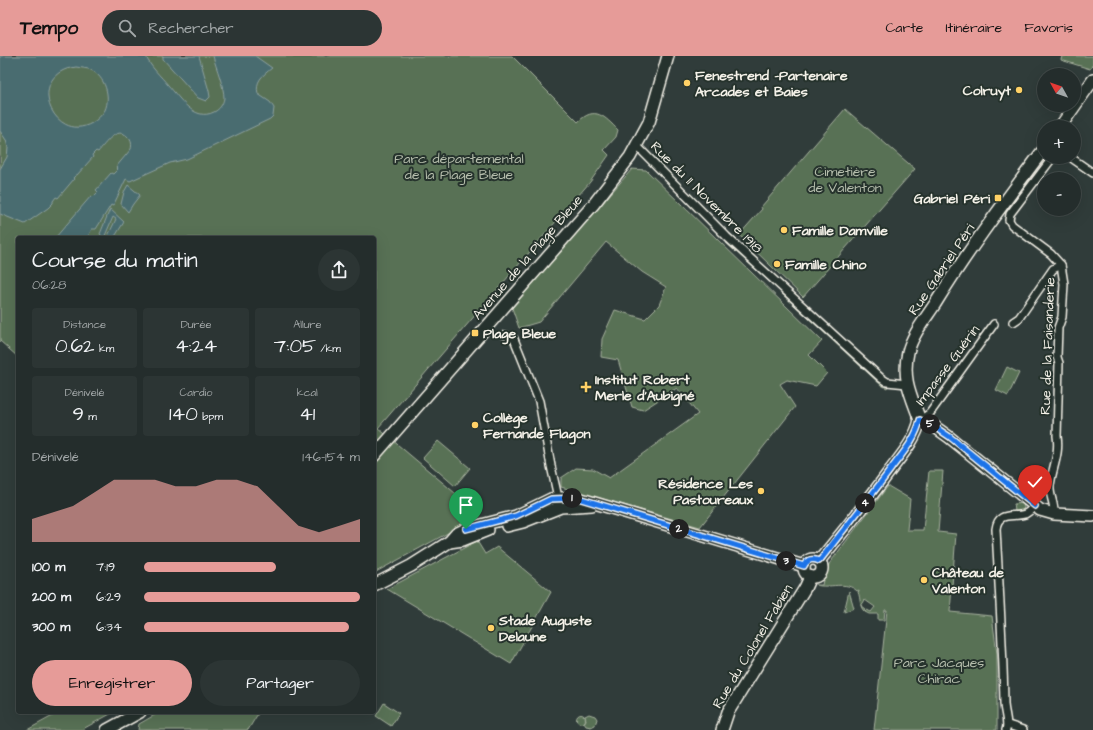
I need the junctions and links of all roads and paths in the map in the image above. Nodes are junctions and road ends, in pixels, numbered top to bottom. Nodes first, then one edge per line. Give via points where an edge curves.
1 (668, 56) edge
2 (1093, 80) edge
3 (1065, 120) edge
4 (636, 145) junction
5 (1037, 162) edge
6 (1045, 164) edge
7 (1080, 164) edge
8 (1093, 173) edge
9 (1027, 181) junction
10 (1061, 265) junction
11 (1013, 322) dead end
12 (994, 324) dead end
13 (505, 335) dead end
14 (907, 384) junction
15 (920, 420) junction
16 (376, 454) edge
17 (560, 503) junction
18 (1035, 506) junction
19 (1054, 514) junction
20 (1093, 516) edge
21 (819, 561) junction
22 (804, 566) junction
23 (810, 577) junction
24 (376, 585) edge
25 (136, 714) edge
26 (1007, 728) edge
27 (107, 730) edge
28 (722, 730) edge
29 (1023, 730) edge

1 - 4 street, Avenue de la Plage Bleue via 649,122
2 - 3 street
4 - 14 street, Rue du 11 Novembre 1918 via 727,237 881,378 887,382
4 - 16 street, Avenue de la Plage Bleue via 630,157 593,204
5 - 9 street, Rue Gabriel Péri
6 - 9 street
7 - 8 street
9 - 10 street, Rue de la Faisanderie via 1009,220
9 - 14 street, Rue Gabriel Péri via 957,268 916,334 908,351
10 - 11 street via 1053,269 1019,318
10 - 19 street, Rue de la Faisanderie via 1064,284 1056,357 1059,363 1059,447 1050,487
12 - 15 street, Impasse Guérin via 930,413
13 - 17 street via 514,339 539,401
14 - 15 street, Rue Gabriel Péri
15 - 18 street via 950,437
15 - 21 street via 912,440
17 - 22 street via 578,498
17 - 24 street via 540,504 516,516 466,529 456,534 449,542
18 - 19 street via 1044,512
18 - 26 street via 1024,514 1000,518 996,529
19 - 20 street
21 - 22 street via 811,559
21 - 23 street via 821,573 816,577
22 - 23 street
23 - 28 street, Rue du Colonel Fabien via 728,712
25 - 27 street
26 - 29 street

